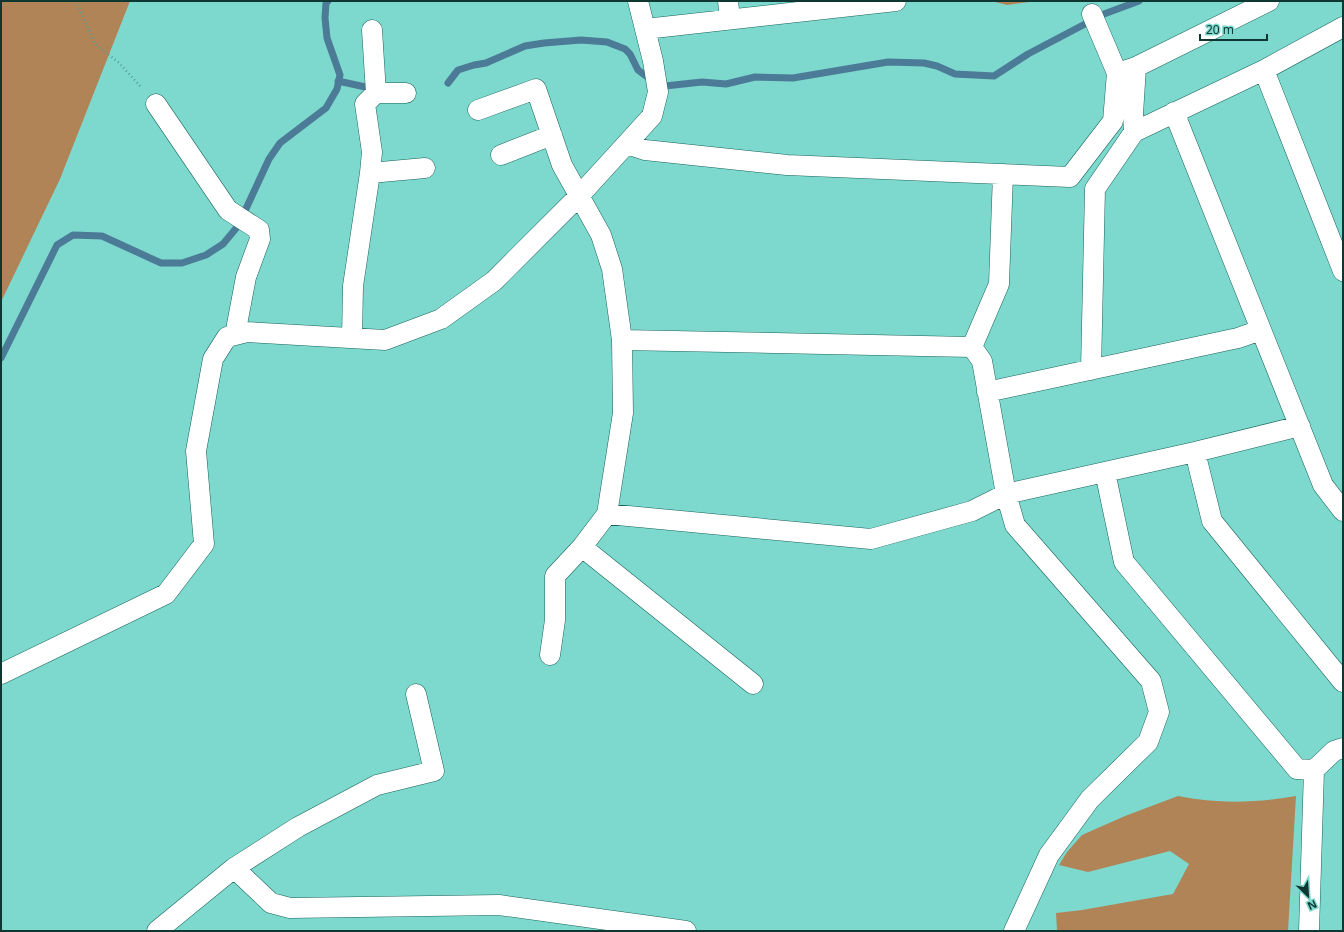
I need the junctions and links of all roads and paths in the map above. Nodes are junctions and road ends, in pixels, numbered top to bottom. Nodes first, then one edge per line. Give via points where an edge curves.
1 (76, 1) edge
2 (638, 1) edge
3 (896, 1) edge
4 (1269, 1) edge
5 (833, 4) edge
6 (729, 10) edge
7 (1094, 19) dead end
8 (1343, 27) edge
9 (645, 29) junction
10 (372, 30) dead end
11 (1136, 67) junction
12 (1264, 70) junction
13 (1117, 73) junction
14 (376, 93) junction
15 (406, 93) dead end
16 (156, 104) joint
17 (478, 110) dead end
18 (1174, 112) junction
19 (1134, 132) junction
20 (552, 136) junction
21 (627, 144) junction
22 (501, 155) dead end
23 (425, 168) dead end
24 (370, 173) junction
25 (1003, 174) junction
26 (579, 196) junction
27 (1343, 271) edge
28 (1261, 330) junction
29 (235, 335) junction
30 (352, 338) junction
31 (622, 340) junction
32 (972, 347) junction
33 (1091, 370) junction
34 (987, 392) junction
35 (1300, 426) junction
36 (1195, 452) junction
37 (1105, 472) junction
38 (1006, 494) junction
39 (1343, 511) edge
40 (607, 514) junction
41 (582, 547) junction
42 (550, 655) dead end
43 (1, 674) edge
44 (1343, 682) edge
45 (753, 684) dead end
46 (416, 694) dead end
47 (1343, 748) edge
48 (1314, 770) junction
49 (234, 868) junction
50 (156, 931) edge
51 (686, 931) edge
52 (1014, 931) edge
53 (1309, 931) edge

1 - 16 path via 95,44 118,62
2 - 9 street
3 - 5 street
4 - 11 street
5 - 6 street
6 - 9 street
7 - 13 street
8 - 12 street
9 - 21 street via 658,92 652,116
10 - 14 street
11 - 13 street
11 - 19 street
12 - 18 street
12 - 27 street
13 - 25 street via 1113,121 1070,177
14 - 15 street
14 - 24 street via 365,104 372,152
16 - 29 street via 228,210 259,230 260,239 246,277
17 - 20 street via 536,88
18 - 19 street
18 - 28 street
19 - 33 street via 1095,189
20 - 22 street
20 - 26 street via 562,165
21 - 25 street via 645,150 787,165
21 - 26 street
23 - 24 street
24 - 30 street via 353,286
25 - 32 street via 999,284
26 - 30 street via 494,281 441,319 385,340
26 - 31 street via 601,235 612,268
28 - 33 street via 1238,338
28 - 35 street
29 - 30 street via 247,332
29 - 43 street via 227,338 213,359 196,451 204,544 166,594
31 - 32 street
31 - 40 street via 623,413
32 - 34 street via 982,361
33 - 34 street
34 - 38 street
35 - 36 street
35 - 39 street via 1323,485
36 - 37 street
36 - 44 street via 1212,521
37 - 38 street
37 - 48 street via 1124,562 1297,769
38 - 40 street via 972,511 871,539
38 - 52 street via 1015,525 1151,681 1158,712 1148,742 1090,799 1049,855
40 - 41 street
41 - 42 street via 555,576 555,620
41 - 45 street
46 - 49 street via 434,771 377,785 298,827
47 - 48 street via 1334,751
48 - 53 street
49 - 50 street
49 - 51 street via 271,903 290,908 500,904

